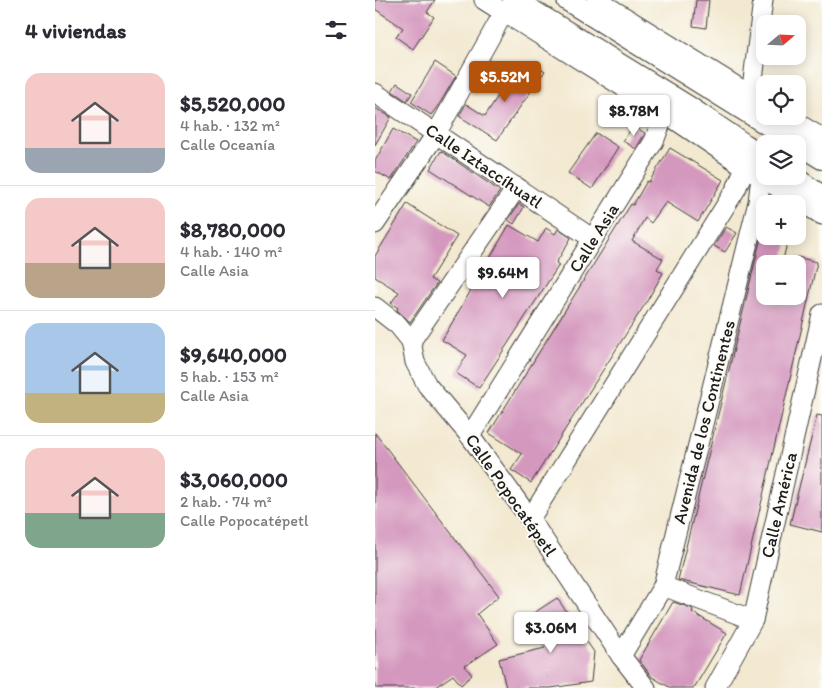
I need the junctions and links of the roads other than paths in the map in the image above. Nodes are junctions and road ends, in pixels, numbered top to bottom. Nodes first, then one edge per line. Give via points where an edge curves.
1 (484, 0) edge
2 (568, 0) edge
3 (597, 0) edge
4 (763, 0) edge
5 (509, 6) edge
6 (759, 75) edge
7 (375, 93) edge
8 (756, 99) edge
9 (665, 113) junction
10 (800, 125) edge
11 (436, 134) junction
12 (822, 138) edge
13 (822, 158) edge
14 (756, 166) edge
15 (756, 166) edge
16 (756, 168) edge
17 (758, 185) edge
18 (781, 185) edge
19 (804, 185) edge
20 (517, 187) junction
21 (822, 197) edge
22 (822, 215) edge
23 (375, 224) edge
24 (593, 239) junction
25 (375, 307) edge
26 (822, 314) edge
27 (411, 341) junction
28 (470, 436) junction
29 (530, 519) junction
30 (663, 586) junction
31 (753, 620) junction
32 (621, 656) junction
33 (646, 688) edge
34 (715, 688) edge

1 - 5 street
2 - 13 main road
3 - 8 street
4 - 6 street
5 - 9 street
5 - 11 street
5 - 14 main road via 688,107
7 - 11 street, Calle Iztaccíhuatl
9 - 15 street
9 - 24 street, Calle Asia via 654,142
10 - 12 street
11 - 20 street, Calle Iztaccíhuatl
11 - 23 street
16 - 29 street via 736,190
17 - 30 street, Avenida de los Continentes via 758,202
18 - 22 street
19 - 21 main road
20 - 24 street, Calle Iztaccíhuatl
20 - 27 street
24 - 28 street, Calle Asia
25 - 27 street, Calle Popocatépetl via 398,325
26 - 31 street, Calle América
27 - 28 street, Calle Popocatépetl via 415,362 427,385
28 - 29 street, Calle Popocatépetl
29 - 32 street, Calle Popocatépetl
30 - 31 street
30 - 32 street, Avenida de los Continentes
31 - 34 street, Calle América
32 - 33 street, Calle Popocatépetl

